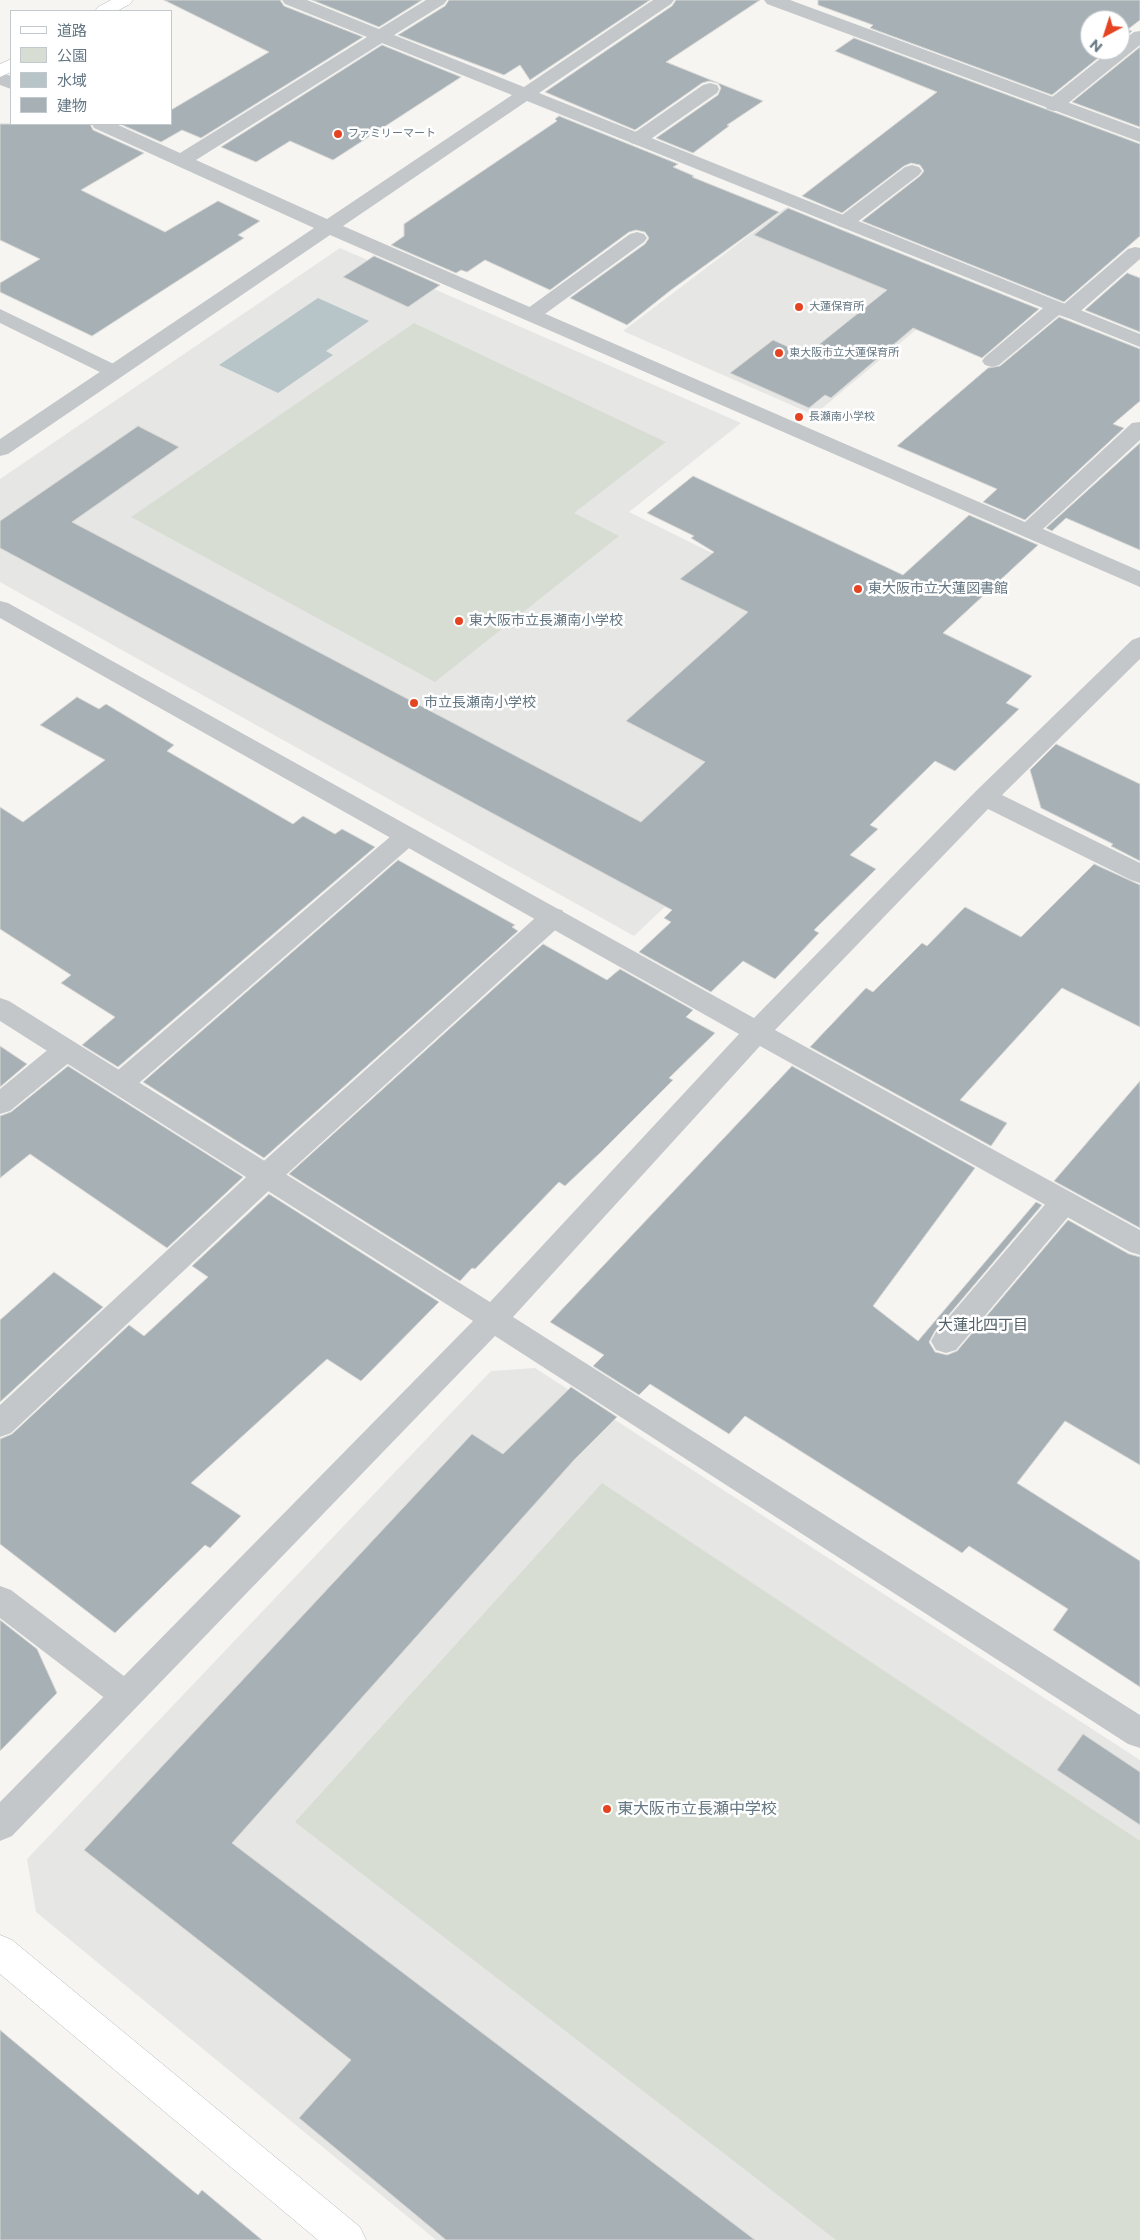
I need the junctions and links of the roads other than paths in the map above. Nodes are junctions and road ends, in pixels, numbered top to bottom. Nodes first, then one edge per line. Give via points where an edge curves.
1 (124, 0) edge
2 (291, 0) edge
3 (438, 0) edge
4 (665, 0) edge
5 (772, 0) edge
6 (106, 10) edge
7 (381, 36) junction
8 (1140, 36) edge
9 (710, 89) dead end
10 (527, 94) junction
11 (1054, 105) junction
12 (103, 125) edge
13 (1140, 136) edge
14 (638, 139) junction
15 (182, 160) junction
16 (912, 171) dead end
17 (845, 222) junction
18 (331, 228) junction
19 (637, 238) dead end
20 (1135, 253) dead end
21 (1062, 310) junction
22 (0, 315) edge
23 (531, 315) junction
24 (1140, 342) edge
25 (992, 361) dead end
26 (116, 372) junction
27 (1140, 428) edge
28 (0, 449) edge
29 (1028, 532) junction
30 (1140, 580) edge
31 (0, 608) edge
32 (1140, 645) edge
33 (984, 797) junction
34 (407, 836) junction
35 (1140, 874) edge
36 (553, 917) junction
37 (0, 1008) edge
38 (757, 1032) junction
39 (66, 1050) junction
40 (121, 1084) junction
41 (0, 1104) edge
42 (266, 1176) junction
43 (1064, 1202) junction
44 (1140, 1244) edge
45 (493, 1319) junction
46 (946, 1341) dead end
47 (0, 1424) edge
48 (0, 1600) edge
49 (126, 1696) junction
50 (1138, 1727) edge
51 (0, 1825) edge
52 (0, 1952) edge
53 (347, 2240) edge

1 - 6 street
2 - 7 street
3 - 7 street
4 - 10 street
5 - 11 street
7 - 10 street
7 - 15 street
8 - 11 street
9 - 14 street
10 - 14 street
10 - 18 street via 370,198
11 - 13 street
12 - 15 street
14 - 17 street
15 - 18 street
16 - 17 street
17 - 21 street
18 - 23 street
18 - 26 street
19 - 23 street
20 - 21 street
21 - 24 street
21 - 25 street
22 - 26 street
23 - 29 street
26 - 28 street
27 - 29 street
29 - 30 street
31 - 34 street
32 - 33 street
33 - 35 street
33 - 38 street
34 - 36 street
34 - 40 street
36 - 38 street
36 - 42 street
37 - 39 street
38 - 43 street
38 - 45 street
39 - 40 street
39 - 41 street
40 - 42 street
42 - 45 street
42 - 47 street
43 - 44 street
43 - 46 street
45 - 49 street
45 - 50 street
48 - 49 street
49 - 51 street
52 - 53 street

